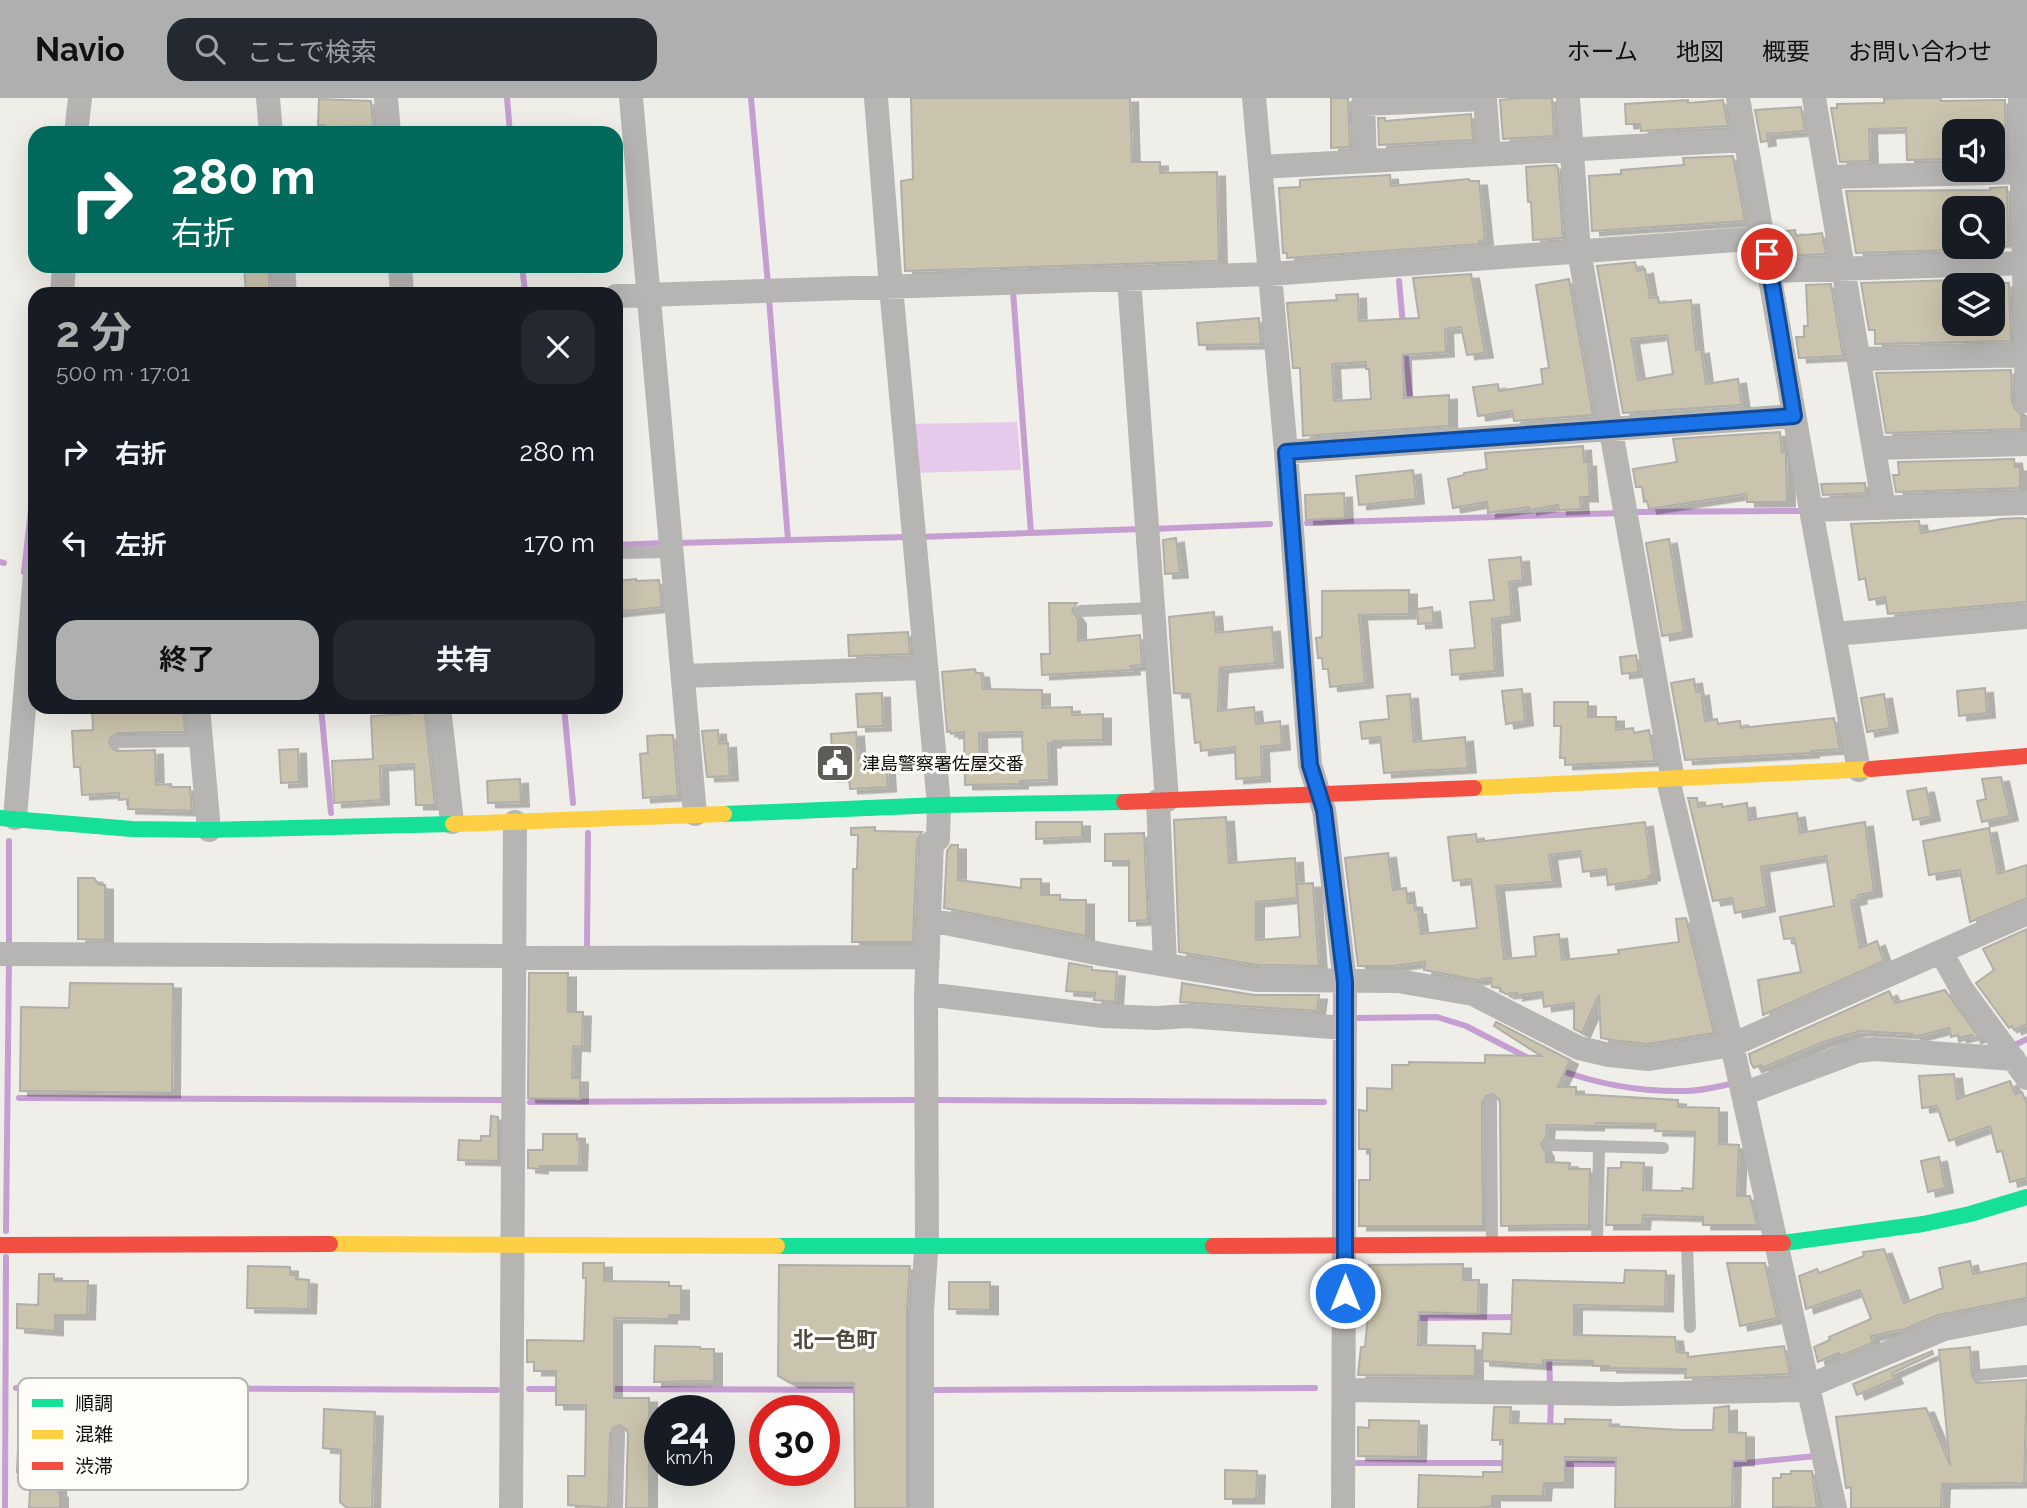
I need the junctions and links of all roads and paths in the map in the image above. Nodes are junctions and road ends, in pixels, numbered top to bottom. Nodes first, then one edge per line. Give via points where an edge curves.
1 (80, 98) edge
2 (268, 98) edge
3 (386, 98) edge
4 (631, 98) edge
5 (876, 98) edge
6 (1254, 98) edge
7 (1568, 98) edge
8 (1738, 98) edge
9 (1814, 98) edge
10 (2020, 98) edge
11 (77, 126) edge
12 (270, 126) edge
13 (388, 126) edge
14 (1745, 140) junction
15 (1572, 149) junction
16 (1489, 154) junction
17 (1365, 161) junction
18 (1259, 167) junction
19 (2025, 172) edge
20 (1828, 177) junction
21 (1763, 238) junction
22 (1579, 251) junction
23 (2026, 263) edge
24 (1843, 268) junction
25 (1770, 271) junction
26 (1269, 274) junction
27 (1129, 279) junction
28 (891, 287) junction
29 (649, 295) junction
30 (623, 296) edge
31 (2026, 355) edge
32 (1859, 359) junction
33 (2027, 401) edge
34 (1794, 416) junction
35 (1611, 429) junction
36 (2027, 444) edge
37 (1874, 448) junction
38 (1286, 452) junction
39 (2027, 503) edge
40 (1884, 508) junction
41 (1811, 510) junction
42 (670, 552) junction
43 (623, 553) edge
44 (1153, 608) junction
45 (1080, 611) dead end
46 (2027, 617) edge
47 (1835, 634) junction
48 (28, 637) edge
49 (925, 668) junction
50 (683, 676) junction
51 (199, 714) edge
52 (440, 714) edge
53 (201, 741) junction
54 (118, 742) dead end
55 (2027, 756) edge
56 (1859, 770) junction
57 (1670, 780) junction
58 (1319, 793) junction
59 (1162, 800) junction
60 (939, 805) junction
61 (695, 814) junction
62 (8, 818) edge
63 (452, 822) junction
64 (515, 822) junction
65 (209, 830) junction
66 (2027, 913) edge
67 (930, 920) junction
68 (1941, 951) junction
69 (7, 954) edge
70 (514, 956) junction
71 (928, 957) junction
72 (1165, 963) junction
73 (1345, 982) junction
74 (926, 995) junction
75 (1345, 1028) junction
76 (1732, 1045) junction
77 (2024, 1072) edge
78 (1743, 1094) junction
79 (1491, 1103) dead end
80 (1550, 1145) dead end
81 (1599, 1146) junction
82 (1662, 1148) dead end
83 (2027, 1197) edge
84 (513, 1243) junction
85 (1344, 1244) junction
86 (1492, 1244) junction
87 (1597, 1244) junction
88 (1687, 1244) junction
89 (1775, 1244) junction
90 (0, 1245) edge
91 (925, 1247) junction
92 (2027, 1313) edge
93 (1690, 1327) dead end
94 (2027, 1371) edge
95 (1981, 1375) dead end
96 (1808, 1387) junction
97 (1345, 1390) junction
98 (619, 1434) dead end
99 (511, 1508) edge
100 (617, 1508) edge
101 (922, 1508) edge
102 (1343, 1508) edge
103 (1835, 1508) edge

1 - 11 street
2 - 12 street
3 - 13 street
4 - 29 street
5 - 28 street
6 - 18 street
7 - 15 street
8 - 14 street
9 - 20 street
10 - 19 street
14 - 15 street
14 - 21 street
15 - 16 street
15 - 22 street
16 - 17 street
16 - 17 street via 1485,99 1363,104
17 - 18 street
18 - 26 street
19 - 20 street
19 - 23 street
20 - 24 street
21 - 22 street
21 - 25 street
22 - 26 street
22 - 35 street
23 - 24 street
23 - 31 street
24 - 25 street
24 - 32 street
25 - 34 street
26 - 27 street
26 - 38 street
27 - 28 street
27 - 44 street
28 - 29 street
28 - 49 street
29 - 30 street
29 - 42 street
31 - 32 street
31 - 33 street
32 - 37 street
34 - 35 street
34 - 41 street
35 - 38 street
35 - 57 street
36 - 37 street
37 - 40 street
38 - 58 street via 1310,765
39 - 40 street
40 - 41 street
41 - 47 street
42 - 43 lane
42 - 50 street
44 - 45 lane
44 - 59 street
46 - 47 street
47 - 56 street
48 - 62 street
49 - 50 street
49 - 60 street
50 - 61 street
51 - 53 street
52 - 63 street
53 - 54 lane
53 - 65 street
55 - 56 street
56 - 57 street
57 - 58 street
57 - 76 street
58 - 59 street
58 - 73 street
59 - 60 street
59 - 72 street
60 - 61 street
60 - 67 street via 938,839 932,842
61 - 64 street
62 - 65 street via 132,829
63 - 64 street
63 - 65 street
64 - 70 street
66 - 68 street
67 - 71 street
67 - 72 street
68 - 76 street
68 - 77 street via 1961,988
69 - 70 street
70 - 71 street
70 - 84 street
71 - 74 street
72 - 73 street via 1256,980
73 - 75 street
73 - 76 street via 1398,981 1473,994 1579,1048 1609,1055 1649,1059
74 - 75 street via 1103,1016 1187,1016
74 - 91 street
75 - 85 street
76 - 78 street
77 - 78 street via 1874,1049 1857,1051
78 - 89 street
79 - 86 lane
80 - 81 lane
81 - 82 lane
81 - 87 lane
83 - 89 street via 1923,1224
84 - 90 street
84 - 91 street
84 - 99 street
85 - 86 street
85 - 91 street
85 - 97 street
86 - 87 street
87 - 88 street
88 - 89 street
88 - 93 lane
89 - 96 street
91 - 101 street
92 - 96 street via 1944,1329
94 - 95 lane
96 - 97 street via 1619,1394
96 - 103 street
97 - 102 street
98 - 100 lane

